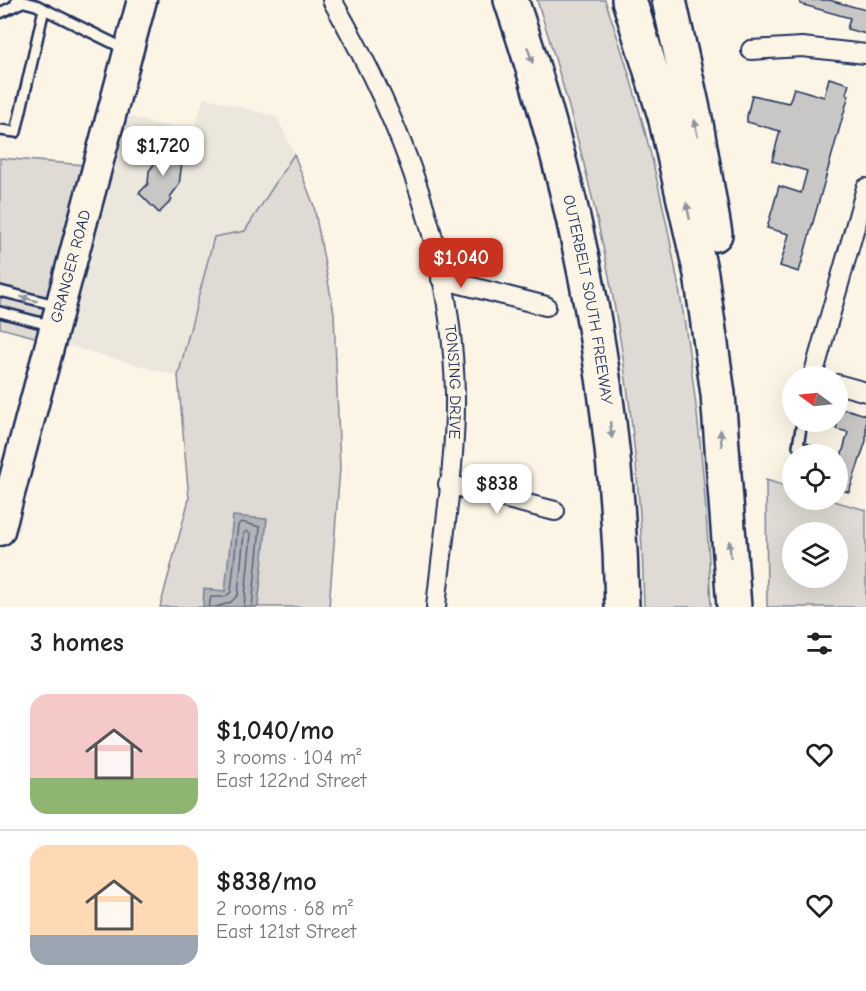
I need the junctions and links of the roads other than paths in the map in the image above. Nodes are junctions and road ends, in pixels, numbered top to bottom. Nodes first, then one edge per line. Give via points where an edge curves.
1 (142, 0) edge
2 (332, 0) edge
3 (511, 0) edge
4 (629, 0) edge
5 (669, 0) edge
6 (19, 1) edge
7 (33, 2) edge
8 (44, 9) junction
9 (0, 13) edge
10 (751, 50) dead end
11 (129, 51) junction
12 (866, 54) edge
13 (0, 130) edge
14 (866, 188) edge
15 (441, 279) junction
16 (0, 291) edge
17 (546, 306) dead end
18 (0, 312) edge
19 (56, 316) junction
20 (816, 366) edge
21 (848, 387) edge
22 (866, 392) edge
23 (718, 393) junction
24 (448, 484) junction
25 (555, 511) dead end
26 (0, 531) edge
27 (436, 607) edge
28 (622, 607) edge
29 (734, 607) edge

1 - 11 main road, GRANGER ROAD
2 - 15 street, TONSING DRIVE via 396,124 424,200
3 -> 28 highway, OUTERBELT SOUTH FREEWAY via 549,118 590,288 616,480
23 -> 4 highway via 687,203
23 -> 5 highway via 727,306 695,118
6 - 7 lane
6 - 9 lane
7 - 8 lane
8 - 11 lane
8 - 13 lane via 16,132
10 - 12 street via 802,47
11 - 19 main road, GRANGER ROAD
14 - 20 street
15 - 17 street
15 - 24 street, TONSING DRIVE via 452,341 455,395
19 -> 16 lane
18 - 19 lane
19 - 26 main road, GRANGER ROAD
21 - 22 street
29 -> 23 highway
24 - 25 street
24 - 27 street, TONSING DRIVE

